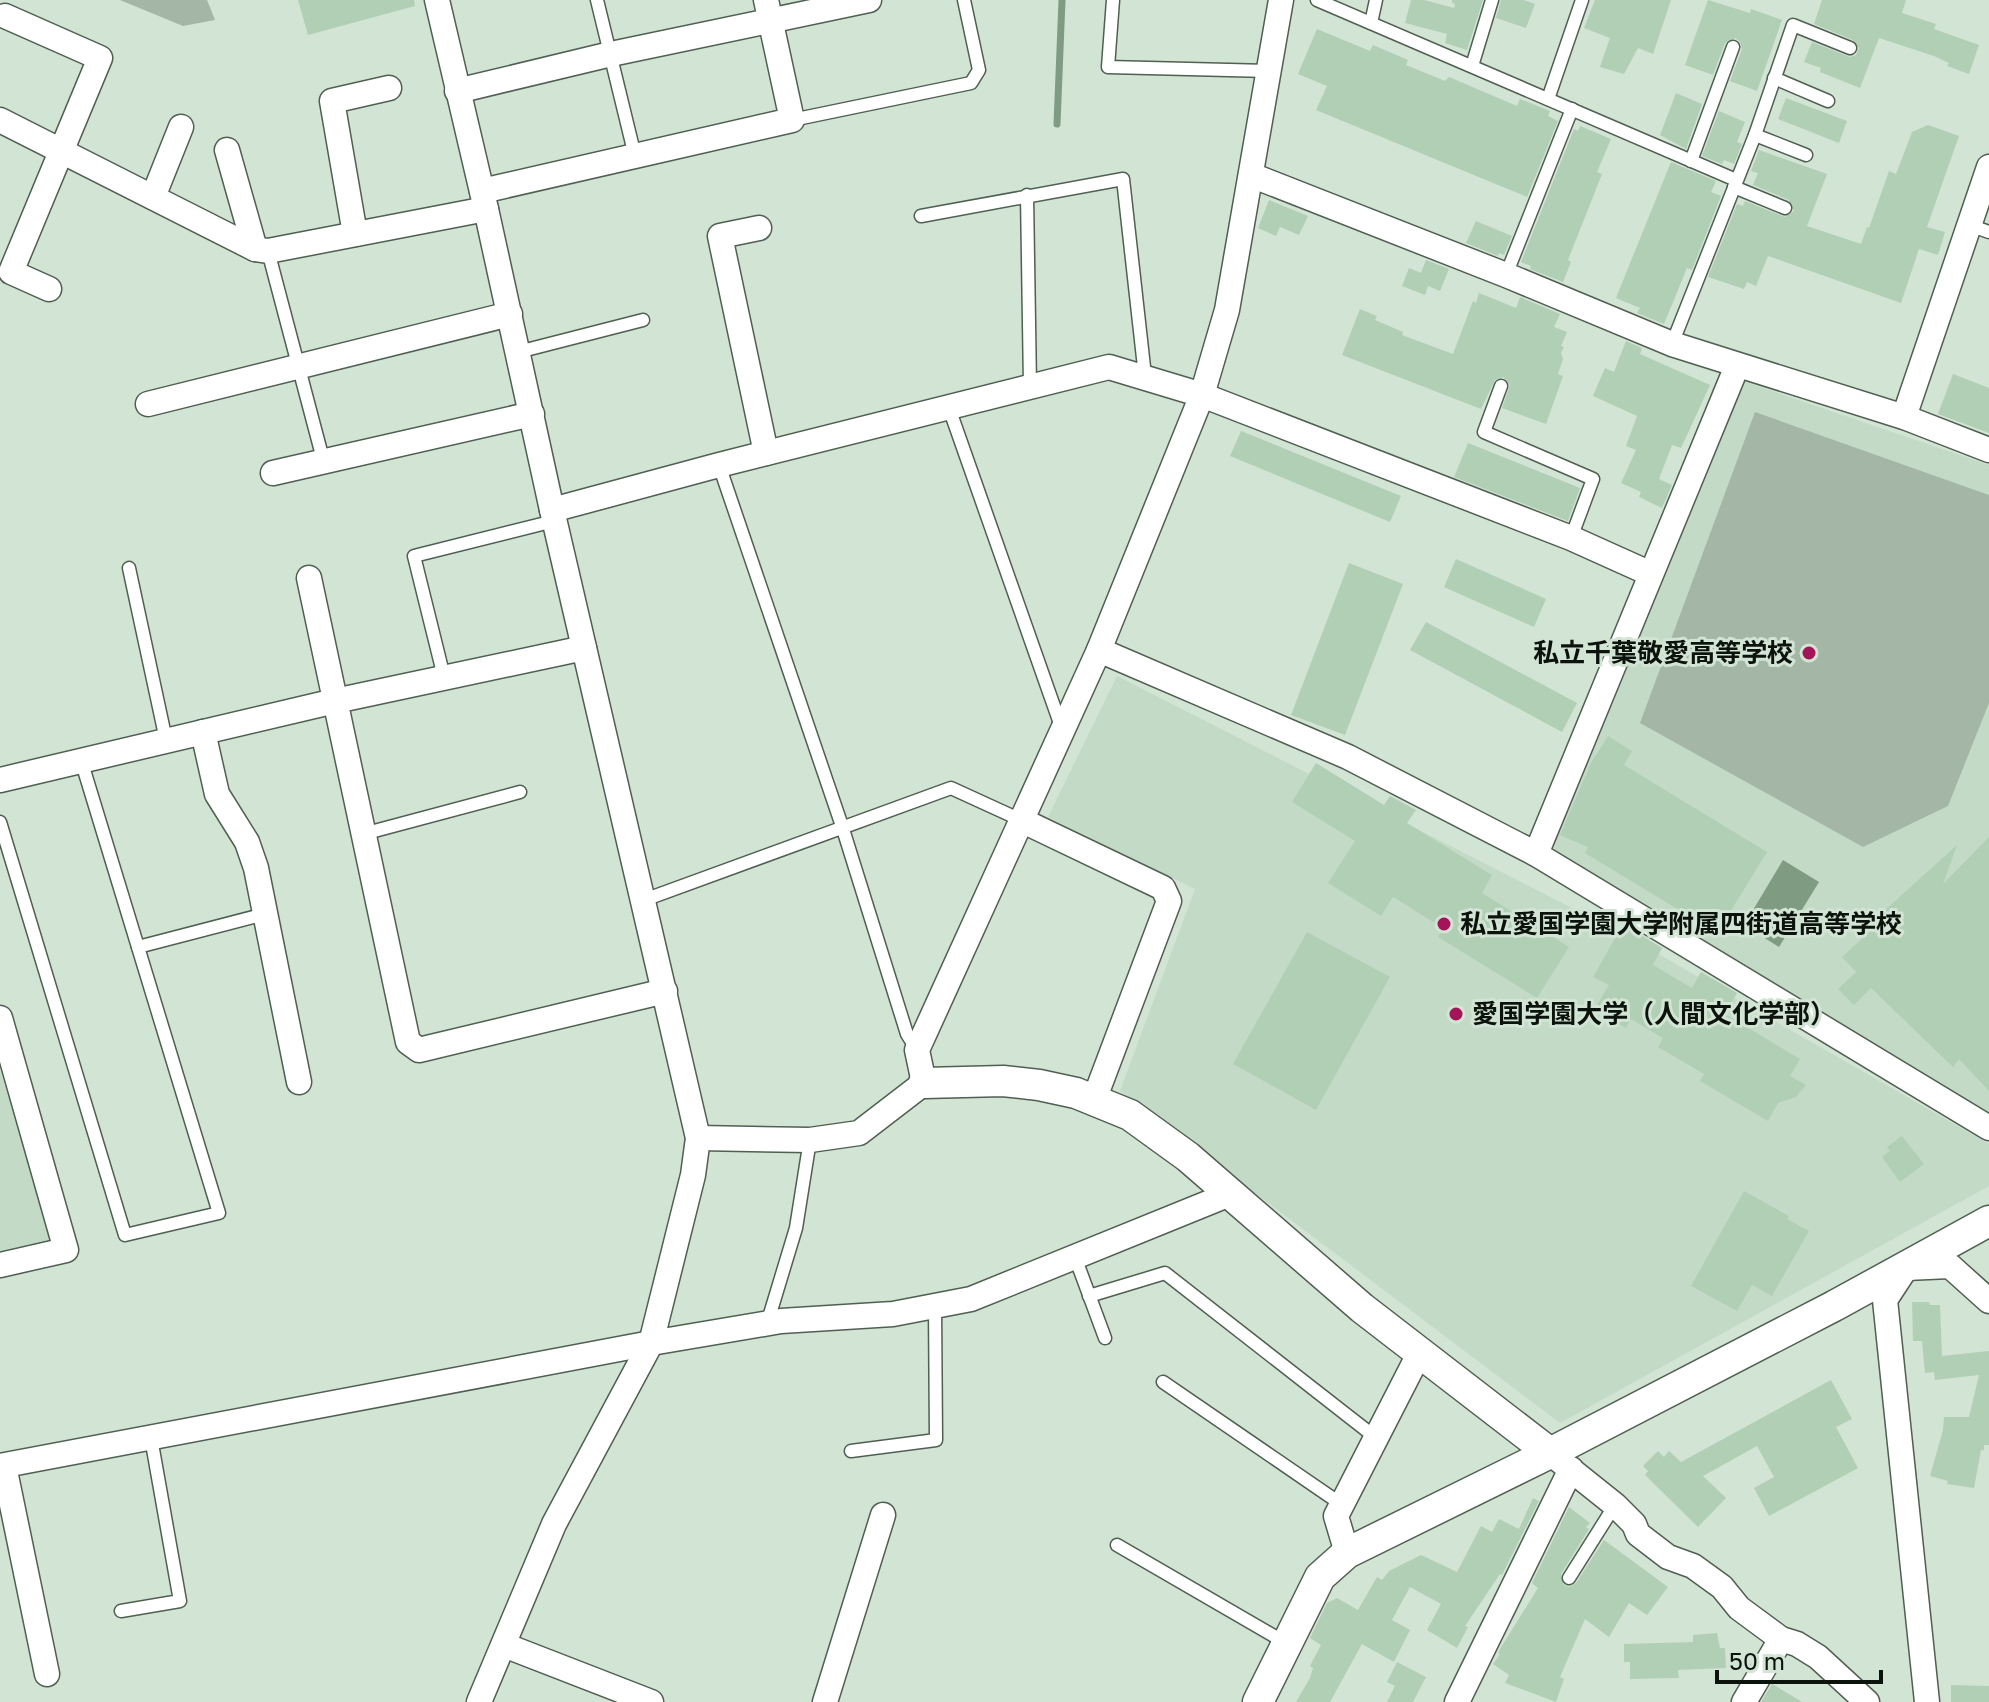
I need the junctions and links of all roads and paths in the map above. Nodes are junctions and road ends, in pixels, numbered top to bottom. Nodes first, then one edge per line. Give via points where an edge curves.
1 (437, 0) edge
2 (597, 0) edge
3 (869, 0) edge
4 (964, 0) edge
5 (1113, 0) edge
6 (1281, 0) edge
7 (1317, 0) edge
8 (1376, 0) edge
9 (1492, 0) edge
10 (1582, 0) edge
11 (768, 9) edge
12 (6, 14) edge
13 (1371, 23) junction
14 (1733, 47) dead end
15 (1850, 48) dead end
16 (611, 54) junction
17 (1472, 66) junction
18 (1269, 71) junction
19 (1774, 78) junction
20 (389, 88) dead end
21 (457, 91) junction
22 (1548, 99) junction
23 (1828, 101) dead end
24 (1572, 109) junction
25 (0, 120) edge
26 (792, 120) junction
27 (181, 127) dead end
28 (1755, 135) junction
29 (227, 150) dead end
30 (63, 151) junction
31 (1806, 155) dead end
32 (635, 156) junction
33 (1691, 161) junction
34 (1989, 167) edge
35 (1251, 175) junction
36 (1735, 184) junction
37 (1027, 195) junction
38 (153, 197) junction
39 (484, 200) junction
40 (1785, 208) dead end
41 (921, 216) dead end
42 (759, 228) dead end
43 (1979, 228) edge
44 (355, 234) junction
45 (262, 250) junction
46 (1506, 275) junction
47 (49, 289) dead end
48 (510, 314) junction
49 (643, 320) dead end
50 (1672, 344) junction
51 (518, 352) junction
52 (1737, 366) junction
53 (299, 369) junction
54 (1145, 376) junction
55 (1030, 386) junction
56 (1501, 386) dead end
57 (1202, 395) junction
58 (148, 404) dead end
59 (949, 408) junction
60 (532, 414) junction
61 (1904, 417) junction
62 (1989, 450) edge
63 (766, 453) junction
64 (324, 463) junction
65 (719, 465) junction
66 (273, 473) dead end
67 (553, 516) junction
68 (1571, 538) junction
69 (129, 568) dead end
70 (1651, 574) junction
71 (309, 578) dead end
72 (584, 648) junction
73 (1099, 650) junction
74 (444, 677) junction
75 (335, 701) junction
76 (1062, 729) junction
77 (203, 732) junction
78 (166, 740) junction
79 (81, 760) junction
80 (0, 780) edge
81 (520, 792) dead end
82 (1021, 820) junction
83 (0, 822) edge
84 (842, 826) junction
85 (363, 834) junction
86 (1536, 854) junction
87 (644, 900) junction
88 (265, 914) junction
89 (138, 947) junction
90 (665, 991) junction
91 (0, 1018) edge
92 (917, 1050) junction
93 (299, 1082) dead end
94 (924, 1083) junction
95 (1094, 1100) junction
96 (1989, 1128) edge
97 (698, 1138) junction
98 (810, 1140) junction
99 (1230, 1194) junction
100 (1989, 1221) edge
101 (1075, 1257) junction
102 (0, 1265) edge
103 (1906, 1268) junction
104 (1089, 1296) junction
105 (1989, 1301) edge
106 (935, 1306) junction
107 (767, 1324) junction
108 (1105, 1338) dead end
109 (651, 1343) junction
110 (1420, 1352) junction
111 (1163, 1382) dead end
112 (1375, 1437) junction
113 (151, 1438) junction
114 (851, 1451) dead end
115 (1561, 1461) junction
116 (2, 1466) edge
117 (1341, 1504) junction
118 (1615, 1505) junction
119 (883, 1515) dead end
120 (1117, 1545) dead end
121 (1347, 1553) junction
122 (1569, 1578) dead end
123 (121, 1611) dead end
124 (1781, 1639) junction
125 (1286, 1643) junction
126 (504, 1645) junction
127 (47, 1674) dead end
128 (642, 1700) edge
129 (479, 1702) edge
130 (825, 1702) edge
131 (1258, 1702) edge
132 (1457, 1702) edge
133 (1744, 1702) edge
134 (1867, 1702) edge
135 (1927, 1702) edge

1 - 21 street
2 - 16 lane
3 - 11 street
4 - 26 lane via 979,70 971,83
5 - 18 lane via 1108,67
6 - 18 street
7 - 13 lane
8 - 13 lane
9 - 17 lane
10 - 22 lane
11 - 16 street
11 - 26 street
12 - 30 street via 100,58
13 - 17 lane
14 - 33 lane
15 - 19 lane via 1793,25
16 - 21 street
16 - 32 lane
17 - 22 lane
18 - 35 street
19 - 23 lane
19 - 28 lane
20 - 44 street via 332,101
21 - 39 street
22 - 24 lane
24 - 33 lane
24 - 46 lane
25 - 30 street
26 - 32 street
27 - 38 street
28 - 31 lane
28 - 36 lane
29 - 45 street
30 - 38 street
30 - 47 street via 11,272
32 - 39 street
33 - 36 lane
34 - 43 street
35 - 46 street
35 - 57 street via 1227,310
36 - 40 lane
36 - 50 lane
37 - 41 lane
37 - 54 lane via 1123,179
37 - 55 lane
38 - 45 street
39 - 44 street
39 - 48 street
42 - 63 street via 720,236
43 - 61 street
44 - 45 street
45 - 53 lane
46 - 50 street
48 - 51 street
48 - 53 street
49 - 51 lane
50 - 52 street
51 - 60 street
52 - 61 street
52 - 70 street
53 - 58 street
53 - 64 lane
54 - 55 street via 1109,367
54 - 57 street
55 - 59 street
56 - 68 lane via 1484,432 1593,479
57 - 68 street
57 - 73 street
59 - 63 street
59 - 76 lane
60 - 64 street
60 - 67 street
61 - 62 street
63 - 65 street
64 - 66 street
65 - 67 street
65 - 84 lane
67 - 72 street
67 - 74 lane via 414,556
68 - 70 street
69 - 78 lane
70 - 86 street
71 - 75 street
72 - 74 street
72 - 87 street
73 - 76 street
73 - 86 street via 1348,757
74 - 75 street
75 - 77 street
75 - 85 street
76 - 82 street
77 - 78 street
77 - 88 street via 217,794 247,842
78 - 79 street
79 - 80 street
79 - 89 lane
81 - 85 lane
82 - 84 lane via 951,788
82 - 92 street
82 - 95 street via 1163,888 1169,901
83 - 89 lane via 125,1235 219,1213
84 - 87 lane
84 - 92 lane via 907,1034
85 - 90 street via 408,1042 419,1050
86 - 96 street
87 - 90 street
88 - 89 lane
88 - 93 street
90 - 97 street
91 - 102 street via 66,1250
92 - 94 street
94 - 95 street via 1003,1081
94 - 98 street via 859,1133
95 - 99 street via 1155,1131
97 - 98 street
97 - 109 street
98 - 107 lane via 796,1228
99 - 101 street
99 - 110 street
100 - 103 street
101 - 104 lane
101 - 106 street via 971,1299
103 - 105 street via 1950,1266
103 - 115 street
103 - 135 street via 1885,1300
104 - 108 lane
104 - 112 lane via 1165,1273
106 - 107 street
106 - 114 lane via 936,1440
107 - 109 street
109 - 113 street
109 - 126 street via 554,1524
110 - 112 street
110 - 115 street
111 - 117 lane
112 - 117 street
113 - 116 street
113 - 123 lane via 180,1601
115 - 118 street
115 - 121 street
115 - 132 street
116 - 127 street
117 - 121 street via 1336,1516
118 - 122 lane
118 - 124 street via 1638,1534 1722,1587 1739,1608
119 - 130 street
120 - 125 lane
121 - 125 street via 1320,1577
124 - 133 street
124 - 134 street via 1818,1657
125 - 131 street
126 - 128 street
126 - 129 street

